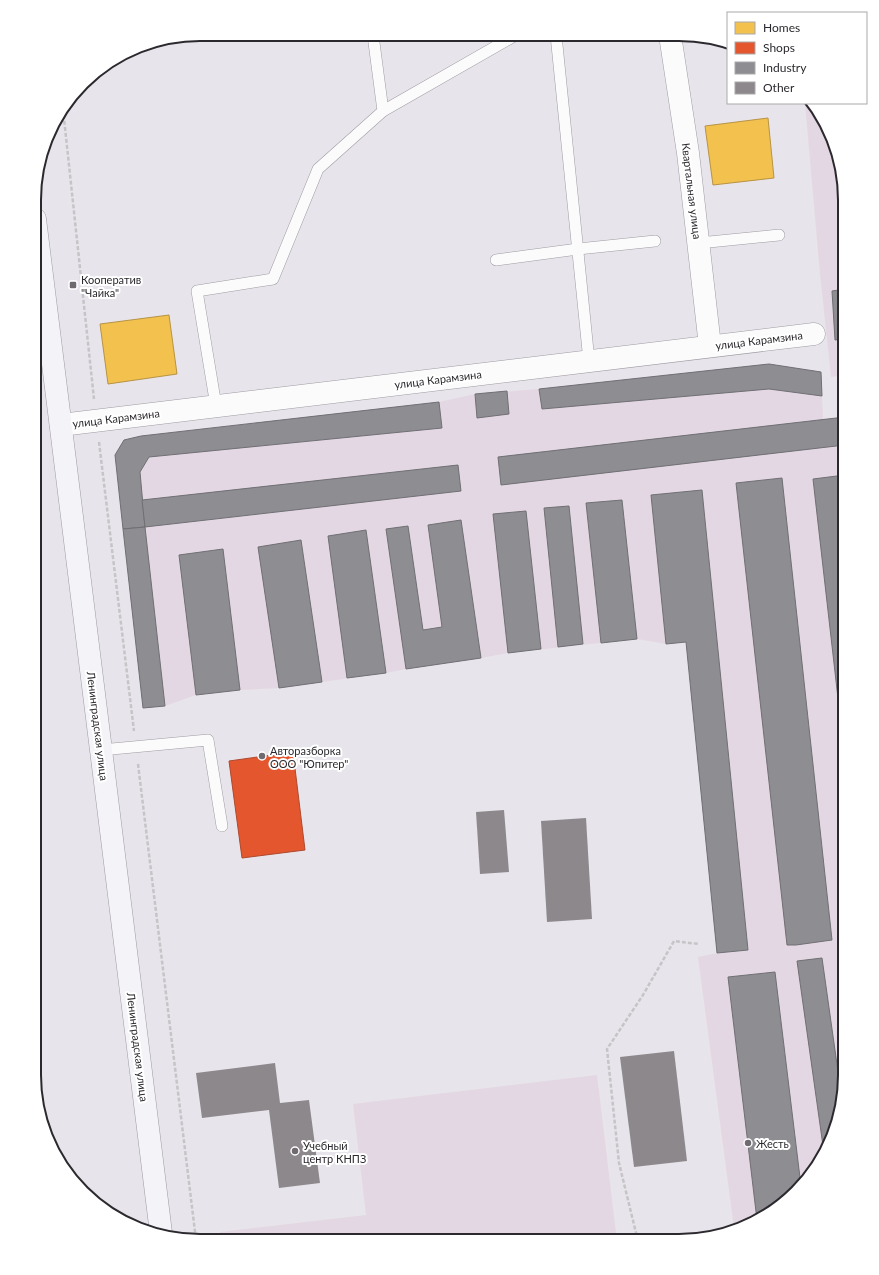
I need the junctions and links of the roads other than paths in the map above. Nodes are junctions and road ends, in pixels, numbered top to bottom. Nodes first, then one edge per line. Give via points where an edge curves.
1 (374, 41) edge
2 (506, 41) edge
3 (557, 41) edge
4 (671, 41) edge
5 (383, 111) junction
6 (779, 234) dead end
7 (655, 240) dead end
8 (699, 243) junction
9 (578, 249) junction
10 (496, 260) dead end
11 (41, 267) edge
12 (814, 334) dead end
13 (710, 346) junction
14 (589, 361) junction
15 (216, 406) junction
16 (61, 425) junction
17 (101, 750) junction
18 (222, 826) dead end
19 (161, 1229) edge

1 - 5 lane
2 - 5 lane
3 - 9 lane
4 - 8 street, Квартальная улица
5 - 15 lane via 318,169 273,279 197,291
6 - 8 lane
7 - 9 lane
8 - 13 street, Квартальная улица
9 - 10 lane
9 - 14 lane
11 - 16 main road, Ленинградская улица
12 - 13 street, улица Карамзина
13 - 14 street, улица Карамзина
14 - 15 street, улица Карамзина
15 - 16 street, улица Карамзина
16 - 17 main road, Ленинградская улица
17 - 18 lane via 208,740
17 - 19 main road, Ленинградская улица

